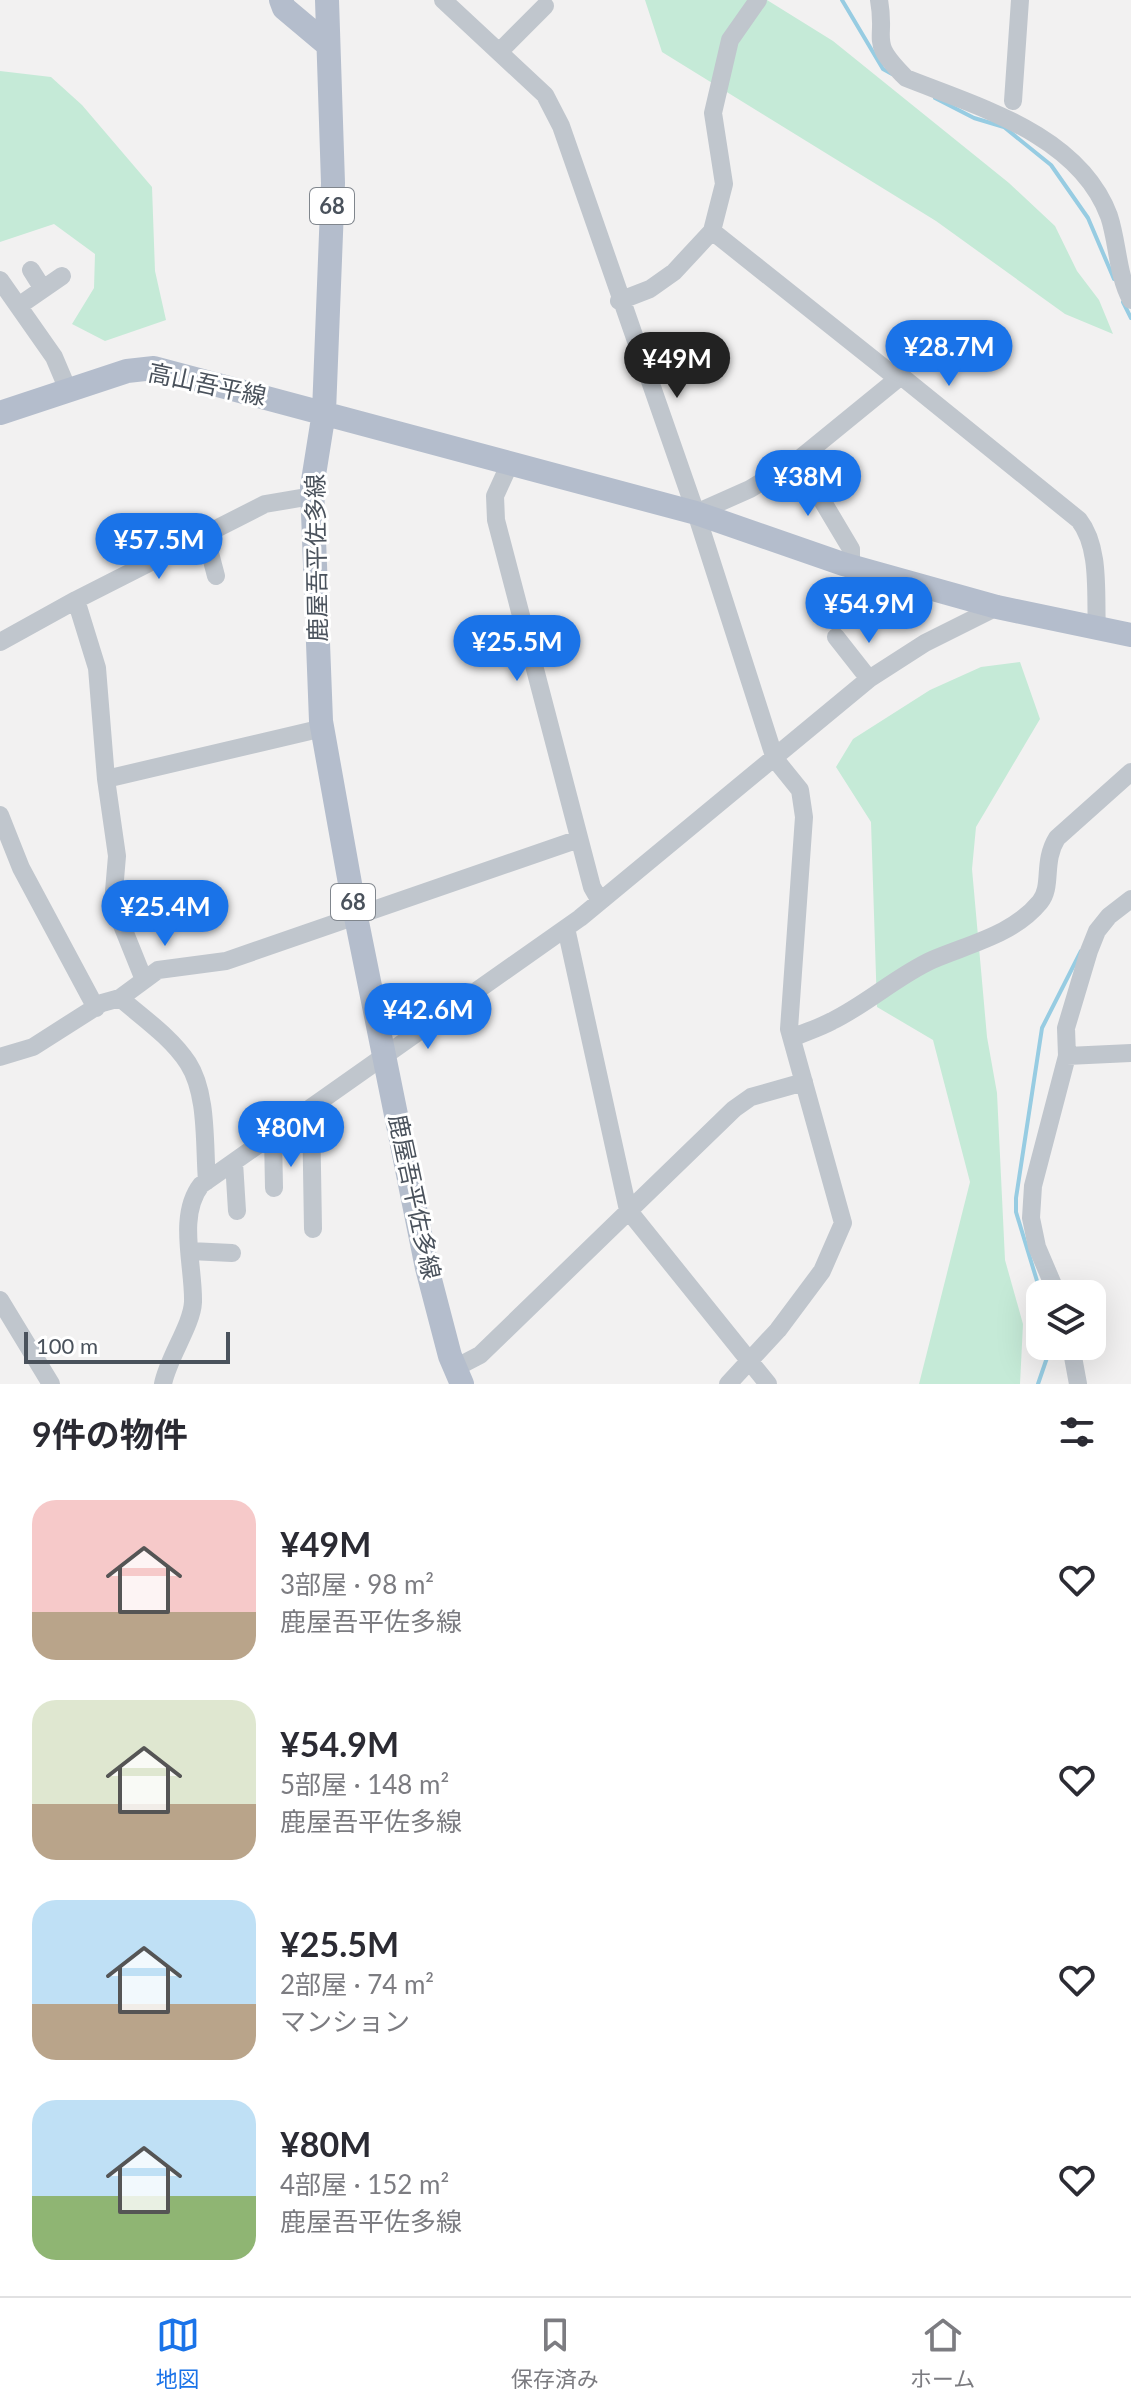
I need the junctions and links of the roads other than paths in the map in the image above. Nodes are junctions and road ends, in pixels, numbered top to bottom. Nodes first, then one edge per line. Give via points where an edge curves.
1 (281, 0) edge
2 (327, 0) edge
3 (443, 0) edge
4 (758, 0) edge
5 (879, 0) edge
6 (1020, 0) edge
7 (545, 6) dead end
8 (328, 45) junction
9 (499, 52) junction
10 (1013, 101) dead end
11 (712, 231) junction
12 (31, 270) dead end
13 (62, 276) dead end
14 (0, 280) edge
15 (43, 289) junction
16 (1131, 300) edge
17 (619, 301) junction
18 (20, 305) junction
19 (898, 379) junction
20 (68, 390) junction
21 (324, 412) junction
22 (0, 413) edge
23 (798, 460) junction
24 (510, 463) junction
25 (312, 496) junction
26 (696, 513) junction
27 (205, 534) junction
28 (851, 566) junction
29 (216, 576) dead end
30 (76, 600) junction
31 (997, 607) junction
32 (1097, 630) junction
33 (1131, 635) edge
34 (836, 637) dead end
35 (0, 642) edge
36 (869, 679) junction
37 (323, 728) junction
38 (775, 759) junction
39 (1131, 772) edge
40 (106, 779) junction
41 (0, 815) edge
42 (579, 839) junction
43 (1131, 899) edge
44 (600, 901) junction
45 (356, 917) junction
46 (566, 928) junction
47 (144, 980) junction
48 (120, 998) junction
49 (96, 1008) junction
50 (792, 1038) junction
51 (1131, 1053) edge
52 (385, 1056) junction
53 (1067, 1056) junction
54 (0, 1057) edge
55 (804, 1082) junction
56 (311, 1109) junction
57 (273, 1135) junction
58 (234, 1162) junction
59 (207, 1181) junction
60 (274, 1188) dead end
61 (628, 1210) junction
62 (237, 1211) dead end
63 (313, 1229) dead end
64 (190, 1251) junction
65 (232, 1253) dead end
66 (1051, 1280) edge
67 (2, 1309) edge
68 (1074, 1360) edge
69 (749, 1361) junction
70 (459, 1376) edge
71 (51, 1384) edge
72 (163, 1384) edge
73 (728, 1384) edge
74 (768, 1384) edge
75 (1078, 1384) edge

1 - 8 main road
2 - 8 main road, 68
3 - 9 street
4 - 11 street via 730,40 713,113 724,184
5 - 16 street via 878,38 906,78 1028,129 1091,183 1109,216
6 - 10 street
7 - 9 street
8 - 21 main road, 68 via 333,183
9 - 17 street via 545,95 561,126
11 - 17 street via 674,272
11 - 19 street
12 - 15 street
13 - 15 street
14 - 18 street
15 - 18 street
17 - 26 street
18 - 20 street via 54,357
19 - 23 street
19 - 32 street via 901,376 1079,520 1092,545
20 - 21 main road, 高山吾平線 via 154,368
20 - 22 main road, 高山吾平線
21 - 24 main road
21 - 25 main road, 鹿屋吾平佐多線 / 68
23 - 26 street
23 - 28 street via 851,549
24 - 26 main road
24 - 42 street via 495,496 496,520
25 - 27 street via 265,504
25 - 37 main road, 鹿屋吾平佐多線 / 68
26 - 28 main road
26 - 38 street
27 - 29 street
27 - 30 street
28 - 31 main road
30 - 35 street
30 - 40 street via 97,668
31 - 32 main road
31 - 36 street
32 - 33 main road
34 - 36 street
36 - 38 street
37 - 40 street
37 - 45 main road, 鹿屋吾平佐多線 / 68
38 - 44 street
38 - 50 street via 800,790 804,817
39 - 50 street via 1057,838 1048,852 1047,890 1023,918 990,938 931,961 832,1021
40 - 47 street via 117,856 113,903
41 - 49 street via 33,892
42 - 44 street
42 - 45 street
43 - 53 street via 1097,931 1066,1028
44 - 46 street
45 - 47 street via 226,961 158,970
45 - 52 main road, 鹿屋吾平佐多線 / 68
46 - 52 street
46 - 61 street
47 - 48 street
48 - 49 street
48 - 59 street via 190,1066 198,1087
49 - 54 street via 33,1047
50 - 55 street
51 - 53 street
52 - 56 street
52 - 70 main road, 鹿屋吾平佐多線 / 68 via 427,1268
53 - 66 street via 1033,1186 1031,1218
55 - 61 street via 742,1103
55 - 69 street via 843,1223 822,1271
56 - 57 street
56 - 63 street
57 - 58 street
57 - 60 street
58 - 59 street
58 - 62 street
59 - 64 street via 194,1195
61 - 69 street
61 - 70 street
64 - 65 street
64 - 72 street via 193,1303
67 - 71 street
68 - 75 street
69 - 73 street
69 - 74 street

